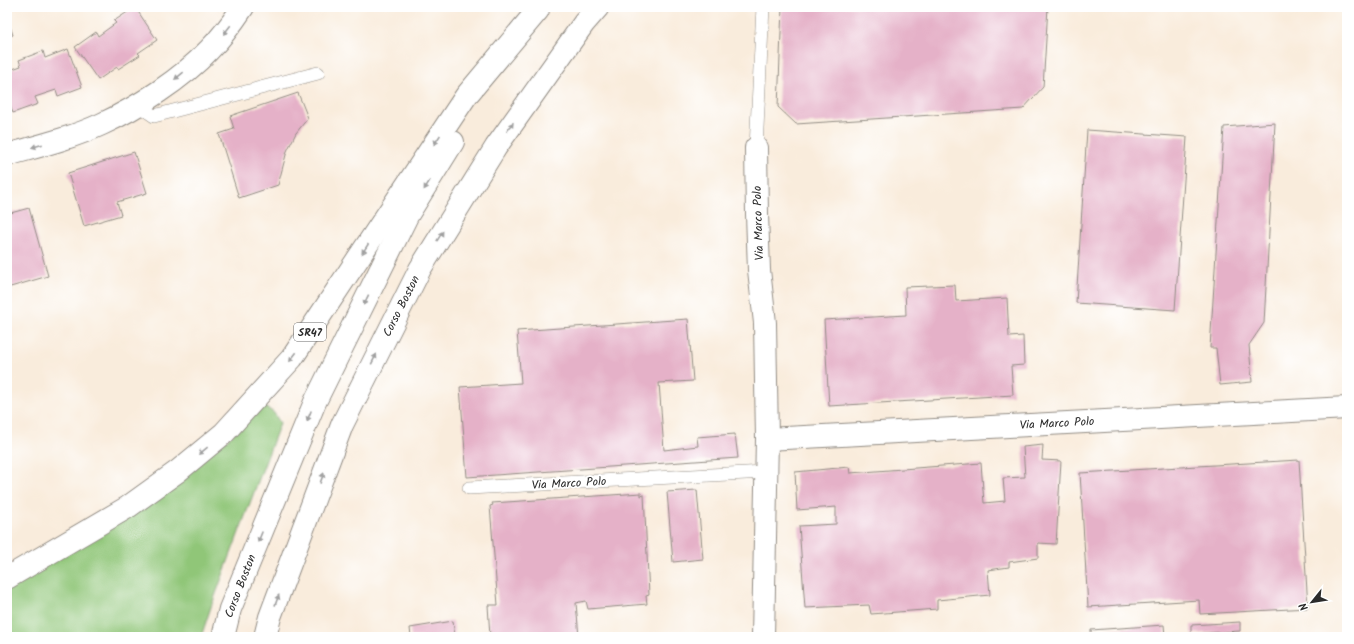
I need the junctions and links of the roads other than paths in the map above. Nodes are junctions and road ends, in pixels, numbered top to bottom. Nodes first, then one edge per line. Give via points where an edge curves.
1 (243, 7) edge
2 (598, 7) edge
3 (763, 7) edge
4 (539, 9) edge
5 (318, 72) dead end
6 (138, 105) junction
7 (756, 148) joint
8 (7, 155) edge
9 (1347, 408) edge
10 (767, 439) junction
11 (766, 472) junction
12 (469, 488) dead end
13 (7, 578) edge
14 (223, 637) edge
15 (265, 637) edge
16 (763, 637) edge

1 -> 6 main road via 208,51 177,78
15 -> 2 main road, Corso Boston via 270,617 342,425 420,270 496,147
3 - 7 lane, Via Marco Polo
4 -> 13 main road, SR47 via 466,96 292,358 224,433 178,471 128,507
4 -> 14 main road, Corso Boston / SR47 via 407,216 315,402 230,609
5 - 6 lane via 154,116
6 -> 8 main road via 102,124 67,138
7 - 10 main road, Via Marco Polo via 759,270 765,323
9 - 10 main road, Via Marco Polo
10 - 11 main road, Via Marco Polo
11 - 12 lane, Via Marco Polo
11 - 16 main road, Via Marco Polo

